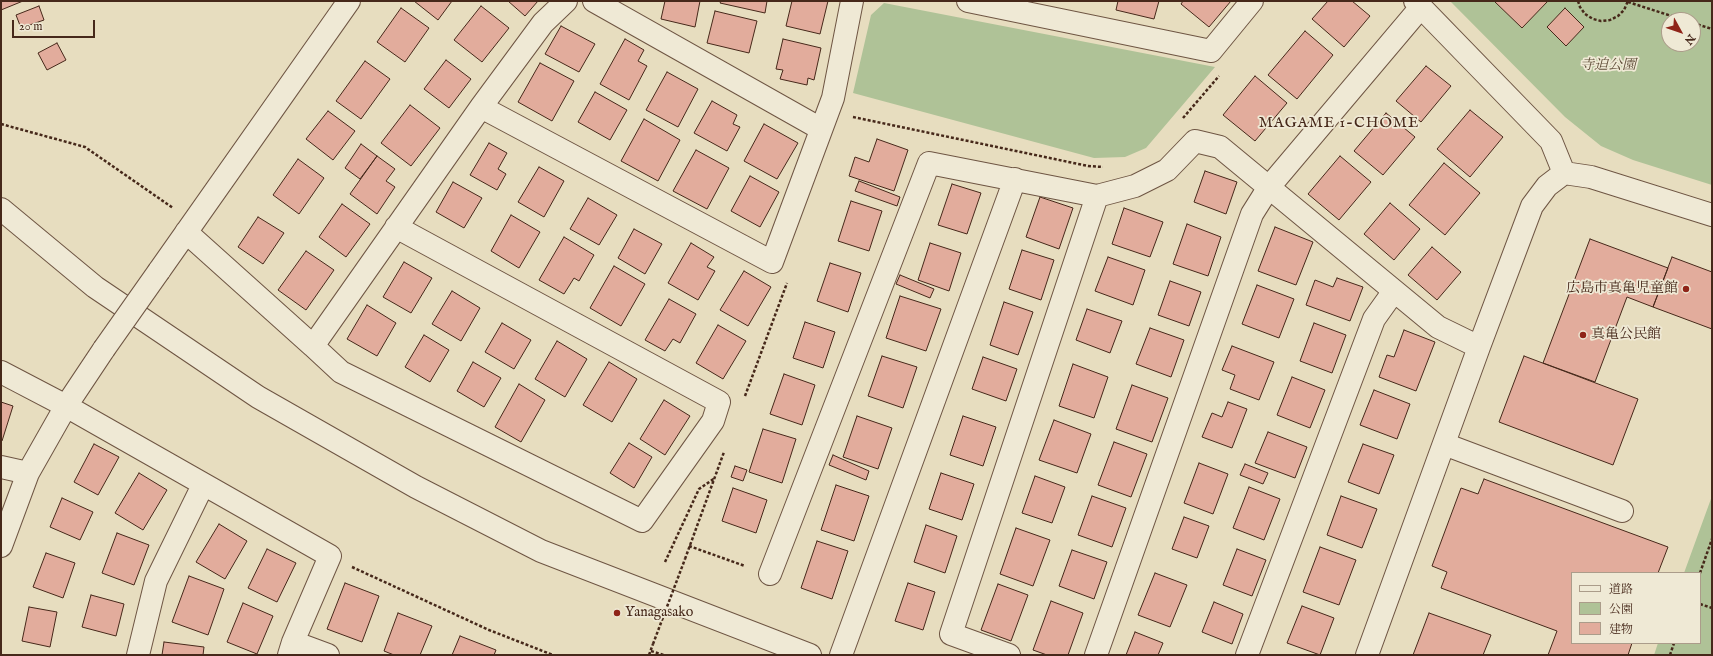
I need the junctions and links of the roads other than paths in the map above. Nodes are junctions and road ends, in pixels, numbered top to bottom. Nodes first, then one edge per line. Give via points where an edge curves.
1 (566, 1) edge
2 (594, 1) edge
3 (852, 1) edge
4 (968, 1) edge
5 (1252, 1) edge
6 (1418, 4) edge
7 (339, 5) edge
8 (481, 107) junction
9 (822, 128) junction
10 (1564, 173) junction
11 (1015, 179) junction
12 (1269, 187) junction
13 (1097, 196) junction
14 (1, 208) edge
15 (1712, 215) edge
16 (396, 227) junction
17 (186, 232) junction
18 (1394, 291) junction
19 (313, 346) junction
20 (1479, 347) junction
21 (1, 372) edge
22 (66, 406) junction
23 (1444, 444) junction
24 (1, 467) edge
25 (28, 473) junction
26 (203, 485) junction
27 (1622, 511) dead end
28 (1, 546) edge
29 (770, 574) road end
30 (291, 648) edge
31 (138, 655) edge
32 (328, 655) edge
33 (810, 655) edge
34 (841, 655) edge
35 (1009, 655) edge
36 (1096, 655) edge
37 (1247, 655) edge
38 (1367, 655) edge

1 - 8 street via 543,23
2 - 9 street
3 - 9 street via 833,98
4 - 5 street via 1211,51
6 - 10 street via 1551,142
6 - 12 street
7 - 17 street
8 - 9 street via 772,262
8 - 16 street
10 - 15 street via 1591,178
10 - 20 street via 1547,186 1532,206
11 - 13 street
11 - 29 street via 929,163
11 - 34 street
12 - 13 street via 1220,147 1195,142 1167,170 1135,186
12 - 18 street
12 - 36 street via 1252,214
13 - 35 street via 951,634
14 - 33 street via 95,287 258,397 416,487 541,551
16 - 19 street
16 - 19 street via 719,402 713,421 642,521 341,372
17 - 19 street
17 - 22 street, bridge
18 - 20 street via 1438,327
18 - 37 street via 1374,319
20 - 23 street
21 - 22 street
22 - 25 street
22 - 26 street
23 - 27 street
23 - 38 street
24 - 25 street
25 - 28 street
26 - 30 street via 330,556
26 - 31 street via 156,581
30 - 32 street

